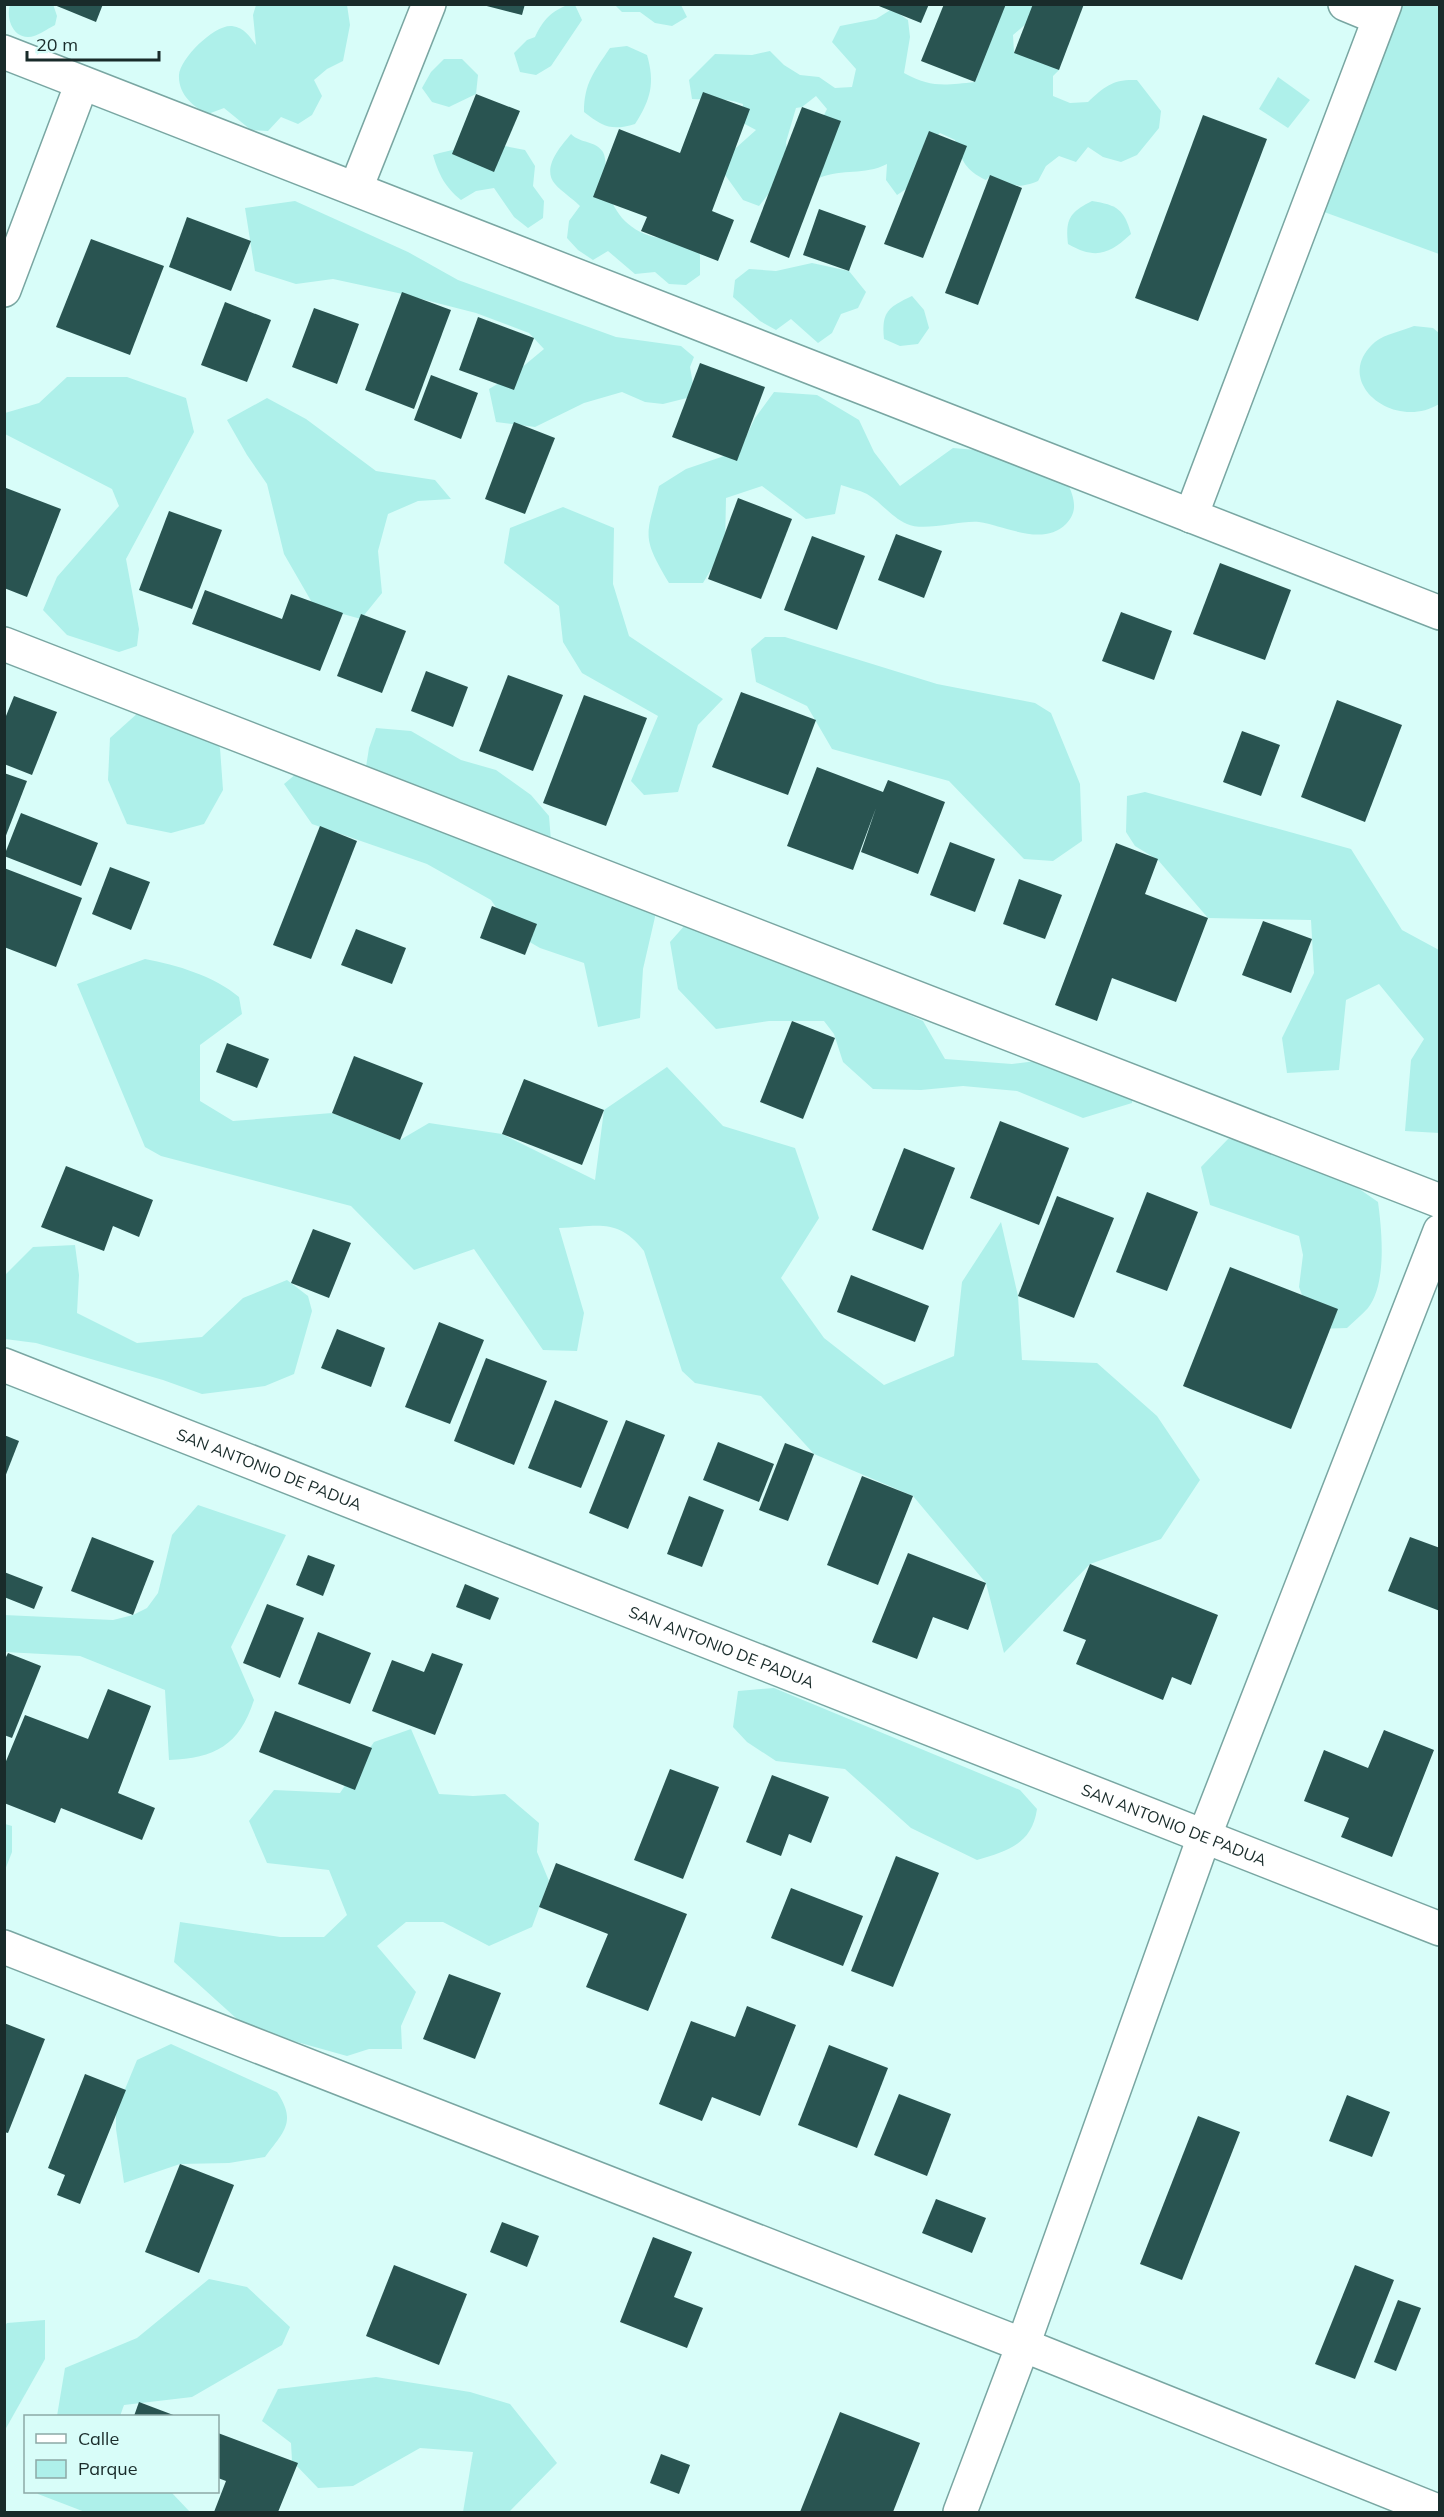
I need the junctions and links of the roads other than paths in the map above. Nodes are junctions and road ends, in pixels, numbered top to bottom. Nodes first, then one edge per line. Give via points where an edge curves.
1 (429, 4) edge
2 (1345, 4) edge
3 (1382, 11) edge
4 (4, 52) edge
5 (82, 82) junction
6 (356, 188) junction
7 (4, 290) edge
8 (1191, 516) junction
9 (1440, 614) edge
10 (4, 644) edge
11 (1440, 1201) edge
12 (1440, 1232) edge
13 (4, 1365) edge
14 (1204, 1837) junction
15 (1440, 1929) edge
16 (4, 1947) edge
17 (1023, 2345) junction
18 (960, 2512) edge
19 (1440, 2512) edge

1 - 6 street
2 - 3 street
3 - 8 street
4 - 5 street
5 - 6 street
5 - 7 street
6 - 8 street
8 - 9 street
10 - 11 street
12 - 14 street
13 - 14 street, SAN ANTONIO DE PADUA
14 - 15 street, SAN ANTONIO DE PADUA
14 - 17 street
16 - 17 street
17 - 18 street
17 - 19 street

